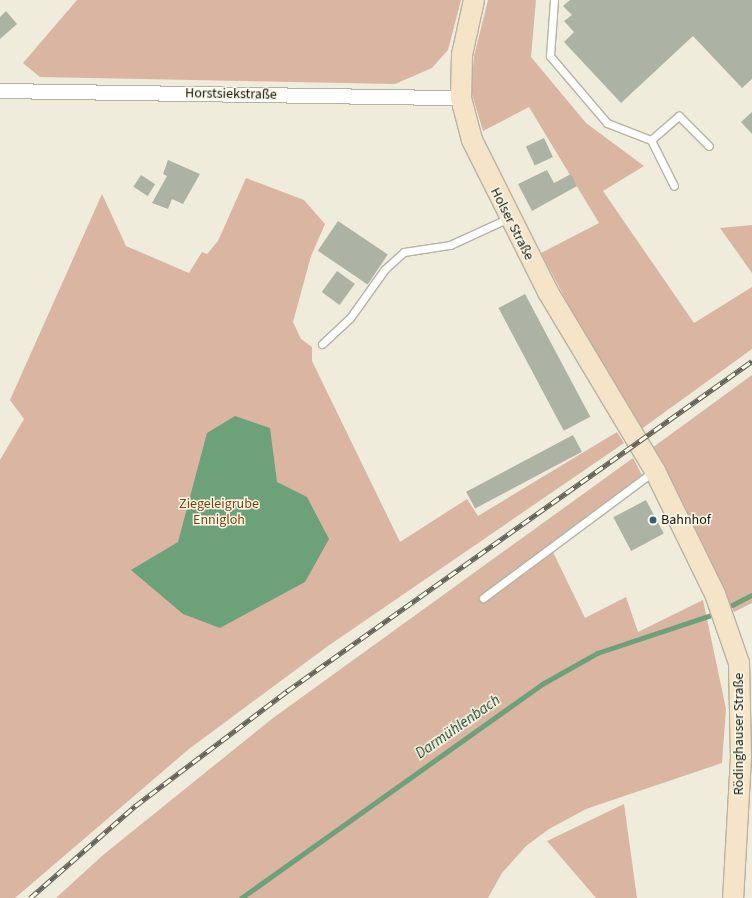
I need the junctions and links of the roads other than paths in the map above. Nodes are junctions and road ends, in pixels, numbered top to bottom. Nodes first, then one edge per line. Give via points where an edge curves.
1 (474, 0) edge
2 (554, 0) edge
3 (0, 91) edge
4 (461, 98) junction
5 (652, 140) junction
6 (709, 146) dead end
7 (674, 186) dead end
8 (509, 218) junction
9 (322, 344) dead end
10 (630, 428) joint
11 (654, 471) junction
12 (483, 598) dead end
13 (733, 898) edge

1 - 4 main road, Holser Straße via 462,55
2 - 5 lane via 550,56 607,123
3 - 4 street, Horstsiekstraße
4 - 8 main road, Holser Straße via 472,140
5 - 6 lane via 679,116
5 - 7 lane
8 - 9 lane via 450,245 404,252 385,269 350,318
8 - 10 main road, Holser Straße via 552,299
10 - 11 main road, Rödinghauser Straße
11 - 12 lane
11 - 13 main road, Rödinghauser Straße via 715,594 739,663 741,758

